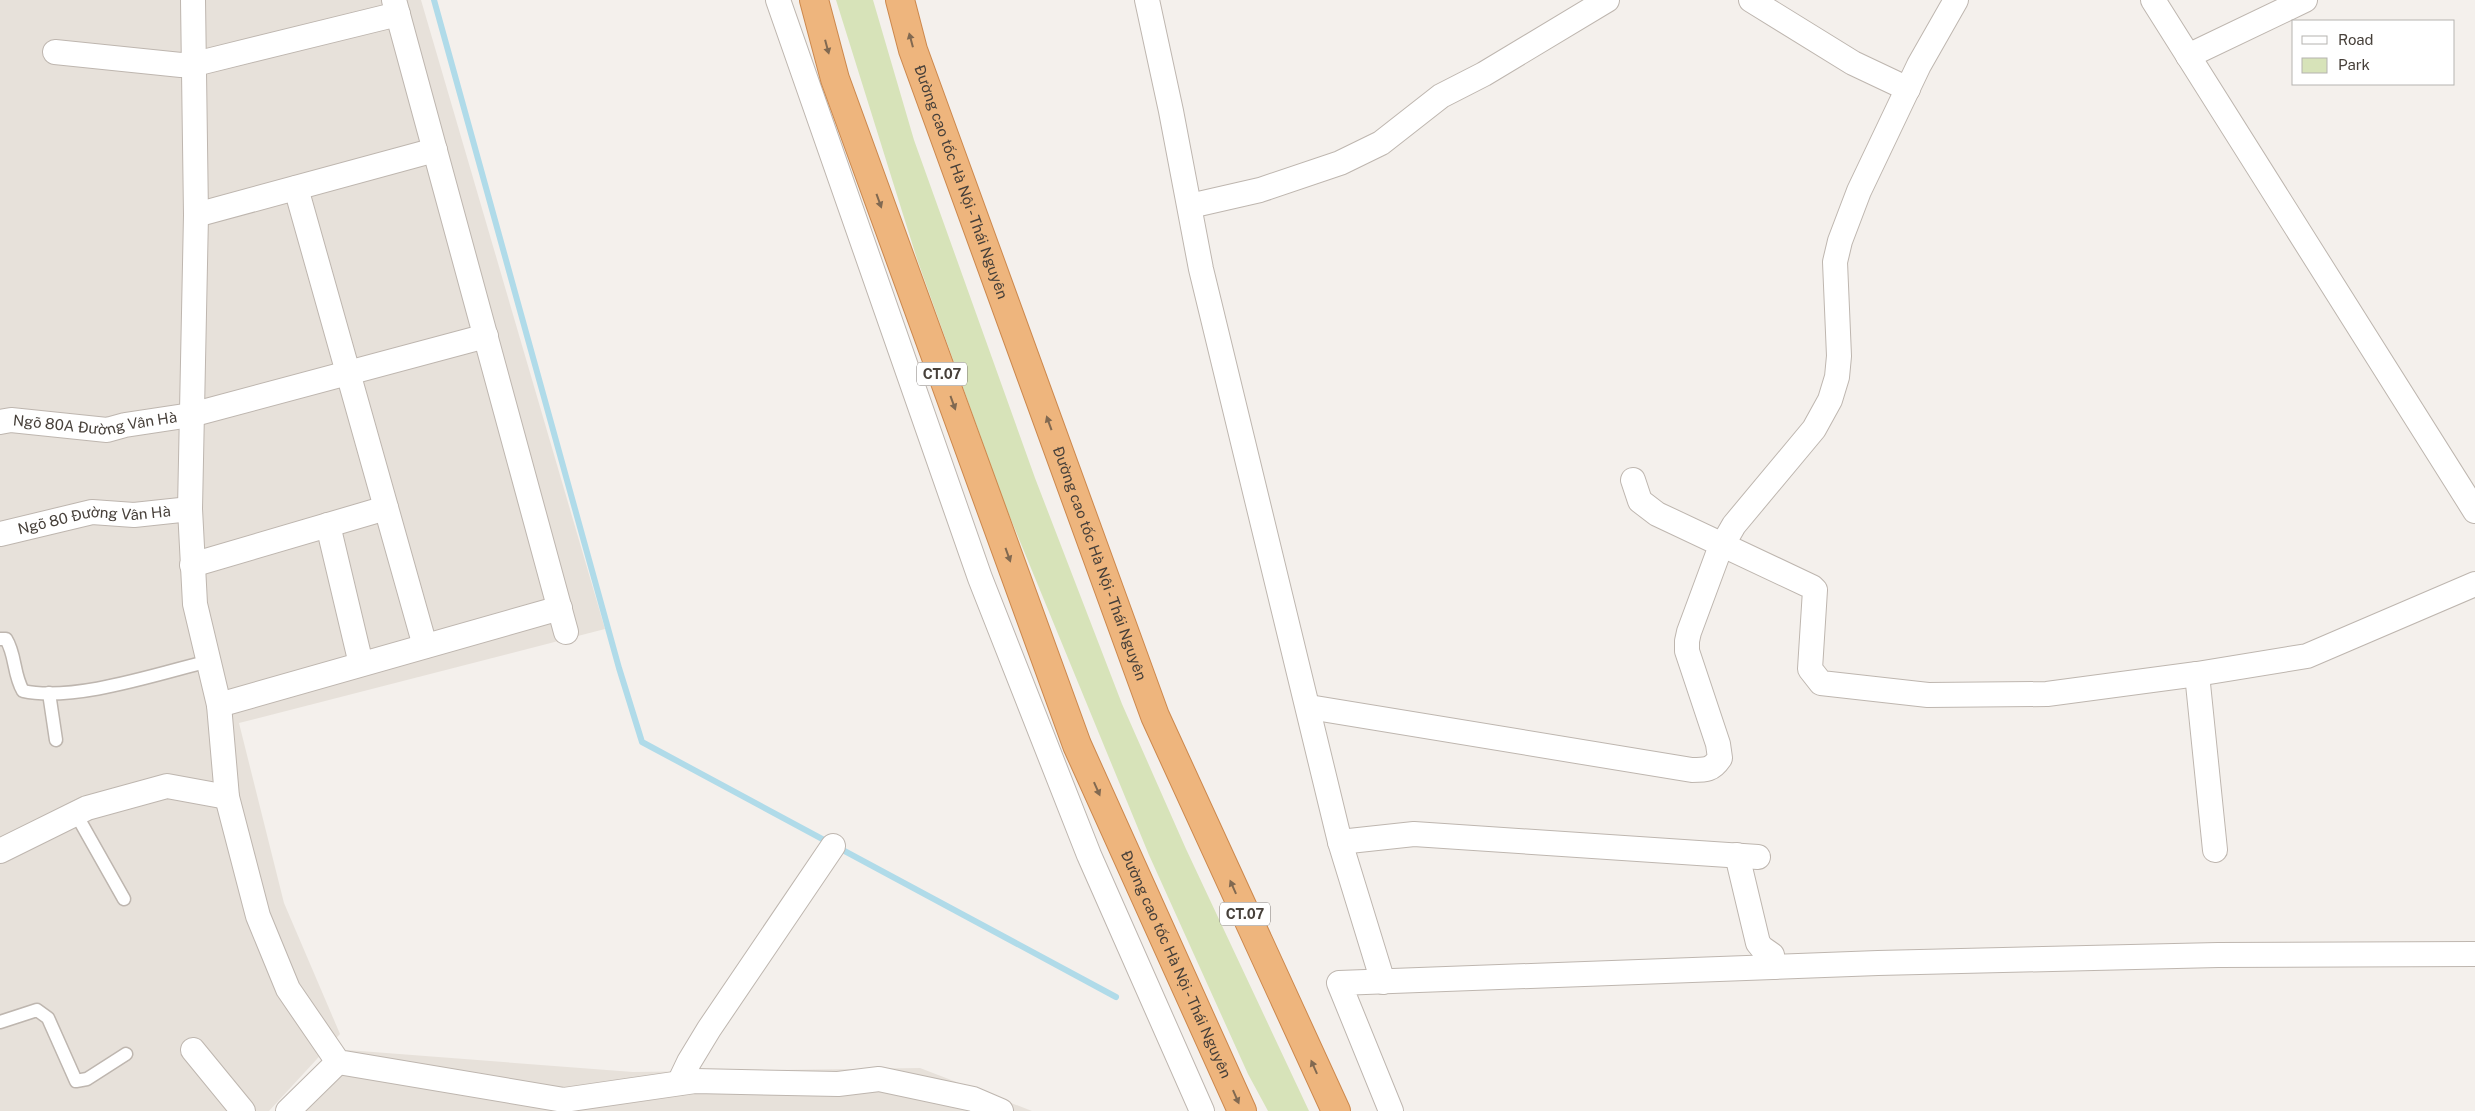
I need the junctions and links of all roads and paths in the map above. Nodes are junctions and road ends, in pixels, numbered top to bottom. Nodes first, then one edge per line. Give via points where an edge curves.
1 (193, 0) edge
2 (778, 0) edge
3 (814, 0) edge
4 (900, 0) edge
5 (1147, 0) edge
6 (1608, 0) edge
7 (1751, 0) edge
8 (1956, 0) edge
9 (2153, 0) edge
10 (2305, 0) edge
11 (396, 7) edge
12 (55, 52) dead end
13 (2188, 56) junction
14 (195, 64) junction
15 (1908, 89) junction
16 (435, 150) junction
17 (296, 188) junction
18 (1190, 206) junction
19 (196, 215) junction
20 (486, 336) junction
21 (348, 373) junction
22 (191, 415) junction
23 (0, 422) edge
24 (1632, 480) dead end
25 (386, 508) junction
26 (190, 509) junction
27 (2475, 511) edge
28 (328, 525) junction
29 (0, 534) edge
30 (1722, 546) junction
31 (192, 565) junction
32 (2475, 584) edge
33 (560, 608) junction
34 (566, 632) dead end
35 (0, 639) edge
36 (425, 646) junction
37 (208, 661) junction
38 (361, 664) junction
39 (2196, 674) junction
40 (49, 694) junction
41 (219, 704) junction
42 (1309, 707) junction
43 (56, 740) dead end
44 (227, 797) junction
45 (76, 814) junction
46 (1340, 842) junction
47 (833, 846) dead end
48 (2215, 850) dead end
49 (0, 851) edge
50 (124, 899) dead end
51 (2475, 954) edge
52 (1774, 967) junction
53 (1383, 982) junction
54 (0, 1022) edge
55 (193, 1050) dead end
56 (126, 1054) dead end
57 (338, 1062) junction
58 (679, 1084) junction
59 (243, 1111) edge
60 (288, 1111) edge
61 (1001, 1111) edge
62 (1202, 1111) edge
63 (1242, 1111) edge
64 (1336, 1111) edge
65 (1391, 1111) edge

1 - 14 street
2 - 62 street via 980,578 1089,855
3 -> 63 highway, Đường cao tốc Hà Nội - Thái Nguyên / CT.07 via 835,79 1077,745
64 -> 4 highway, Đường cao tốc Hà Nội - Thái Nguyên / CT.07 via 1155,716 913,50
5 - 18 street
6 - 18 street via 1484,74 1440,96 1419,110 1405,126 1340,163 1287,182
7 - 15 street via 1853,63
8 - 15 street
9 - 13 street
10 - 13 street
11 - 14 street
11 - 16 street
12 - 14 street
13 - 27 street
14 - 19 street
15 - 30 street via 1840,241 1835,262 1840,356 1830,400 1814,430 1756,497
16 - 17 street
16 - 20 street
17 - 19 street
17 - 21 street
18 - 42 street via 1201,269
19 - 22 street
20 - 21 street, Ngõ 80A Đường Vân Hà
20 - 33 street
21 - 22 street, Ngõ 80A Đường Vân Hà
21 - 25 street
22 - 23 street, Ngõ 80A Đường Vân Hà via 107,430 11,420
22 - 26 street
24 - 30 street via 1640,501 1650,510
25 - 28 street
25 - 36 street
26 - 29 street, Ngõ 80 Đường Vân Hà via 134,515 92,512
26 - 31 street
28 - 31 street
28 - 38 street
30 - 39 street via 1815,590 1810,670 1820,683 1928,694 2047,694
30 - 42 street via 1687,641 1687,651 1718,744 1720,758 1714,767 1692,770
31 - 37 street via 195,604
32 - 39 street via 2307,656
33 - 34 street
33 - 36 street
35 - 40 lane via 6,638 12,648 16,679 23,691
36 - 38 street
37 - 40 lane via 129,681
37 - 41 street
38 - 41 street
39 - 48 street
40 - 43 lane
41 - 44 street
42 - 46 street
44 - 45 street via 167,786
44 - 57 street via 258,916 288,989
45 - 49 street
45 - 50 lane
46 - 52 street via 1414,834 1747,856 1758,943 1772,954
46 - 53 street
47 - 58 street via 709,1029
51 - 52 street via 2218,955
52 - 53 street
53 - 65 street via 1339,983
54 - 56 lane via 37,1010 48,1018 76,1081 88,1079
55 - 59 street
57 - 58 street via 564,1100
57 - 60 street
58 - 61 street via 695,1081 838,1084 879,1079 973,1099

